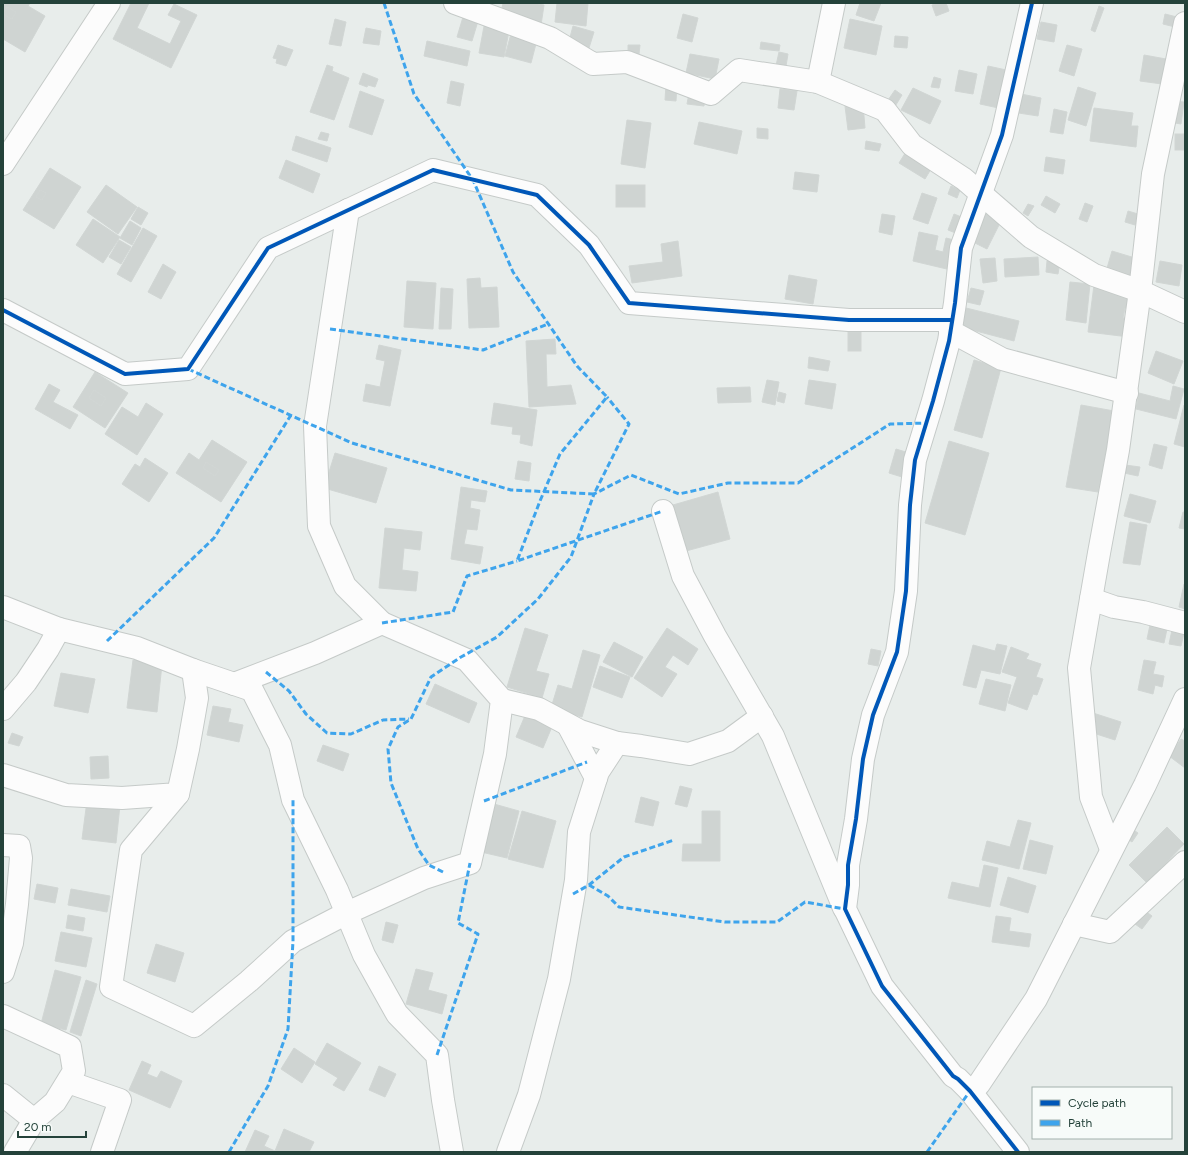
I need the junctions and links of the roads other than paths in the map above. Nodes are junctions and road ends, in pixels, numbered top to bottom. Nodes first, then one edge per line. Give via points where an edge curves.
1 (109, 3) edge
2 (455, 3) edge
3 (834, 3) edge
4 (1032, 3) edge
5 (1185, 23) edge
6 (818, 82) junction
7 (3, 164) edge
8 (981, 194) junction
9 (348, 210) junction
10 (1140, 291) junction
11 (3, 310) edge
12 (1185, 312) edge
13 (951, 326) junction
14 (1126, 393) junction
15 (663, 511) dead end
16 (1091, 599) junction
17 (3, 607) edge
18 (382, 623) junction
19 (1185, 623) edge
20 (59, 629) junction
21 (193, 670) junction
22 (234, 684) junction
23 (1185, 699) edge
24 (502, 700) junction
25 (3, 709) edge
26 (762, 716) junction
27 (568, 724) junction
28 (617, 743) junction
29 (3, 775) edge
30 (596, 778) junction
31 (178, 794) junction
32 (3, 845) edge
33 (1111, 850) junction
34 (1185, 862) edge
35 (845, 909) junction
36 (347, 913) junction
37 (1074, 924) junction
38 (3, 972) edge
39 (3, 1016) edge
40 (68, 1082) junction
41 (970, 1091) junction
42 (3, 1095) edge
43 (34, 1120) junction
44 (15, 1152) edge
45 (102, 1152) edge
46 (452, 1152) edge
47 (508, 1152) edge
48 (1018, 1152) edge

1 - 7 street
2 - 6 street via 550,38 593,64 626,62 711,94 739,70
3 - 6 street
4 - 8 street via 1002,135
5 - 10 street via 1153,174
6 - 8 street via 885,110 912,145 964,179
8 - 10 street via 1031,237 1088,272
8 - 13 street via 961,248
9 - 11 street via 268,248 188,369 125,374
9 - 13 street via 433,170 537,195 589,245 630,303
9 - 18 street via 315,426 319,526 345,586
10 - 12 street
10 - 14 street
13 - 14 street via 1002,359
13 - 35 street via 933,401 915,460 906,591 897,652 872,715 863,759 848,865
14 - 16 street
15 - 26 street via 683,576
16 - 19 street via 1114,607
16 - 33 street via 1079,668 1091,797
17 - 20 street
18 - 22 street via 315,653
18 - 24 street via 467,660
20 - 21 street via 138,648
20 - 25 street via 26,682
21 - 22 street
21 - 31 street via 198,698
22 - 36 street via 252,690 280,746 293,800
23 - 33 street
24 - 27 street via 539,709
24 - 36 street via 495,754 470,863 424,878
26 - 28 street via 728,742 689,754
26 - 35 street via 773,736
27 - 28 street via 580,731
27 - 30 street
28 - 30 street
29 - 31 street via 66,795 122,798
30 - 47 street via 579,832 576,880 559,979 529,1095
31 - 36 street via 132,850 111,987 194,1026 293,942
32 - 38 street via 19,846 20,858 12,943
33 - 37 street
34 - 37 street via 1110,932
35 - 41 street via 882,986 953,1076
36 - 46 street via 364,955 397,1014 437,1055
37 - 41 street via 1036,999 979,1084
39 - 40 street via 70,1046 74,1071
40 - 43 street via 56,1102
40 - 45 street via 120,1100
41 - 48 street
42 - 43 street
43 - 44 street

